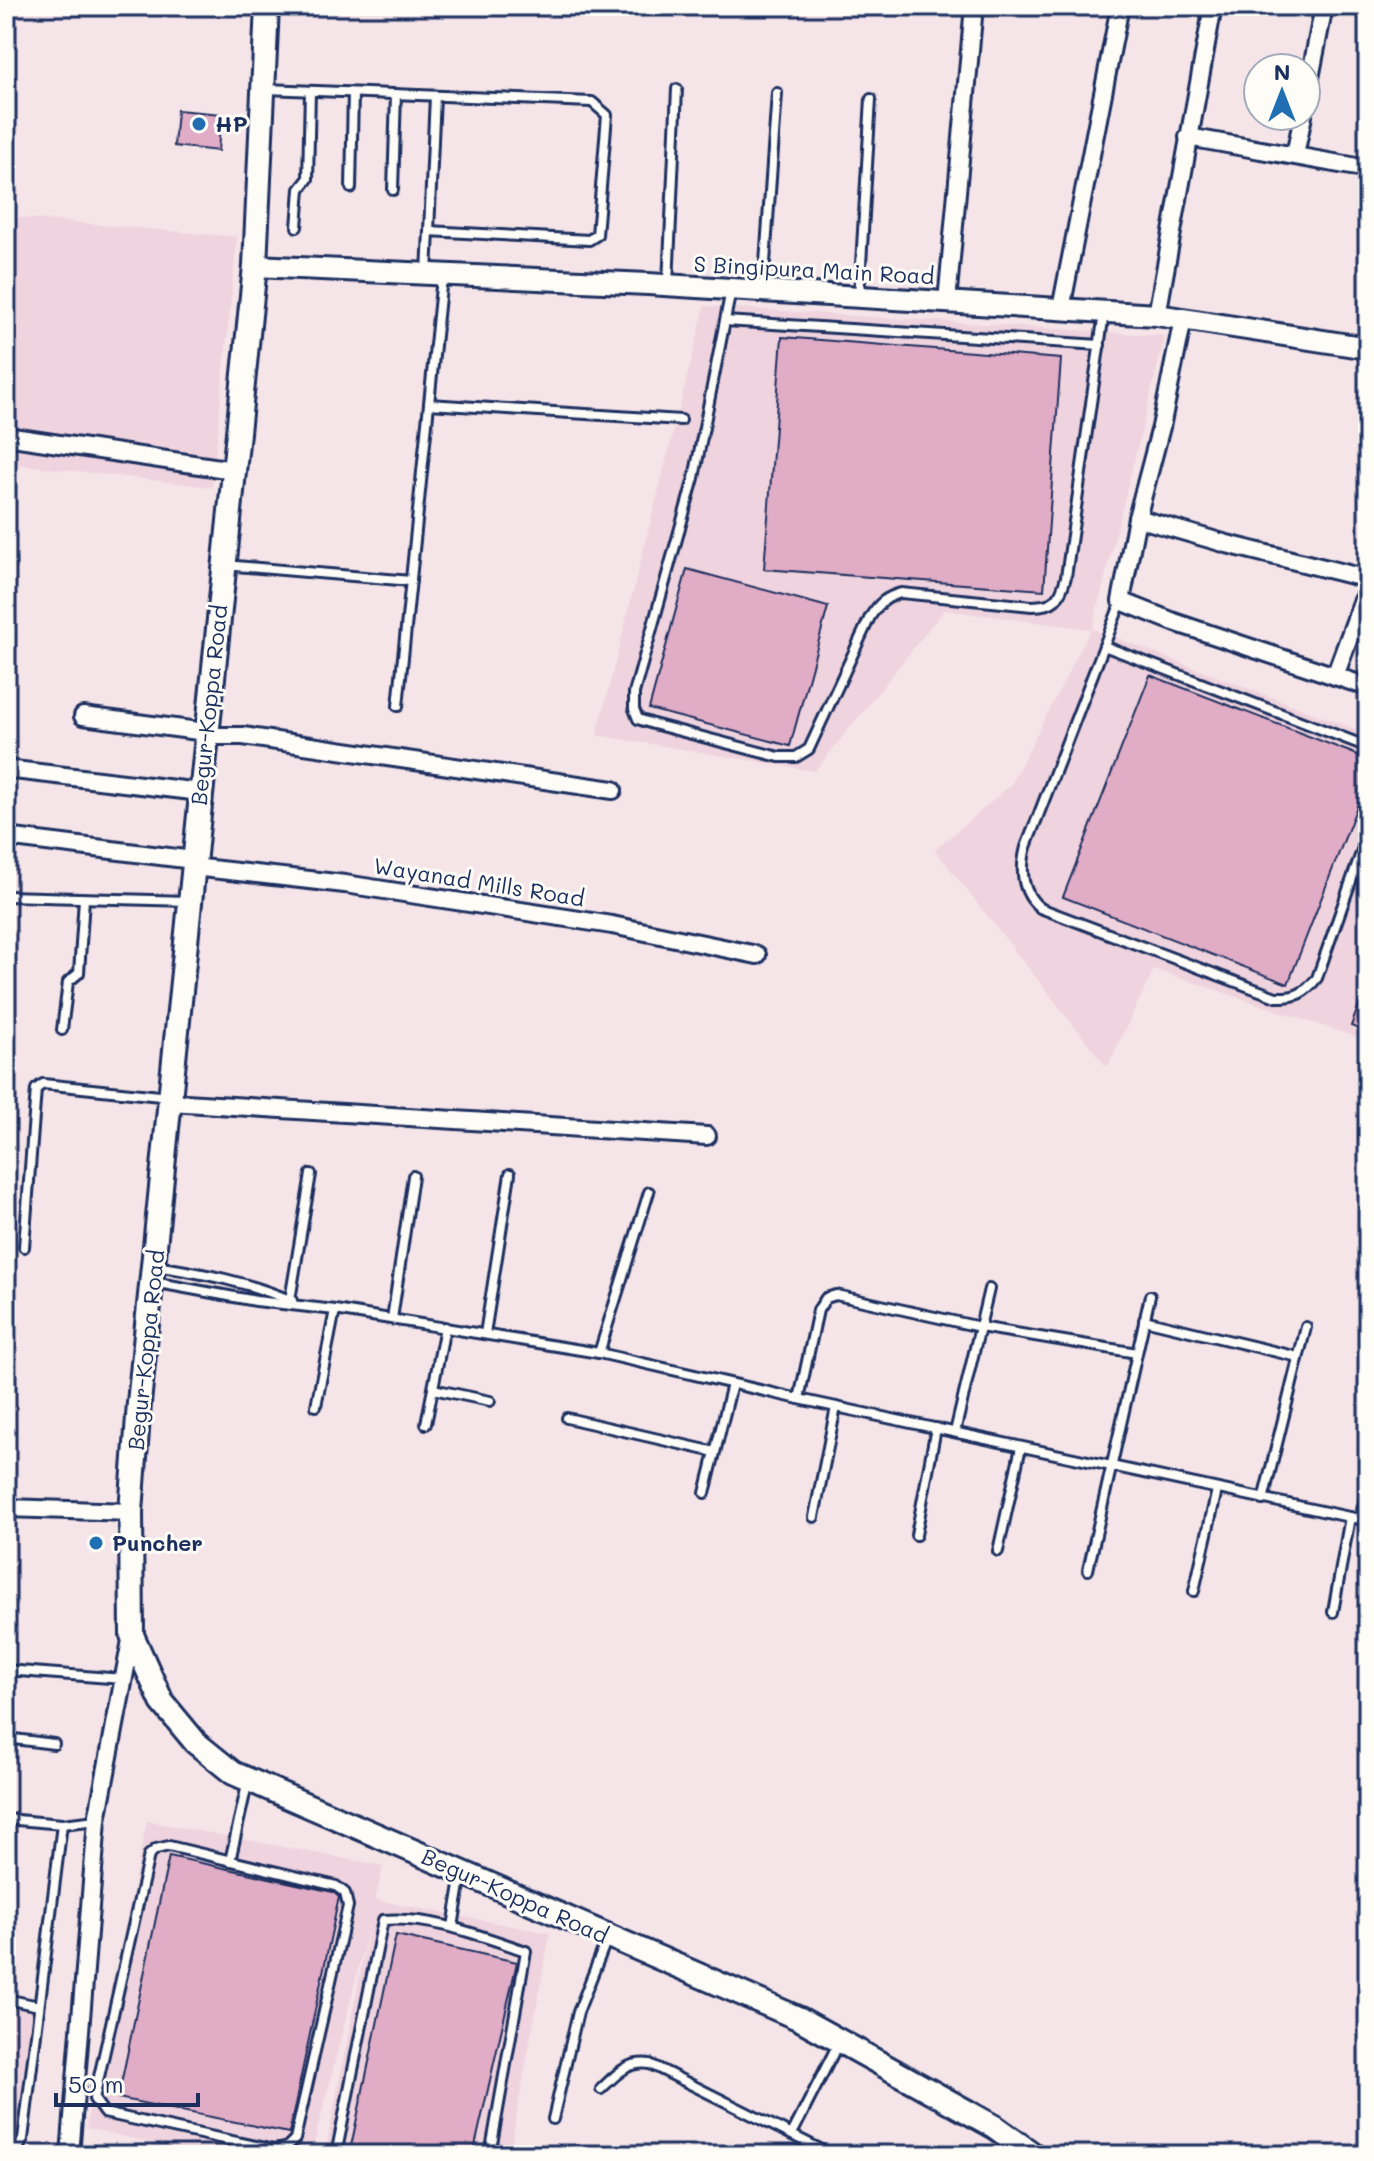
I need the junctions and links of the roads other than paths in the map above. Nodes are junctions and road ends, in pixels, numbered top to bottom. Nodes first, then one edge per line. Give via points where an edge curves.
1 (267, 6) edge
2 (974, 6) edge
3 (1120, 6) edge
4 (1213, 6) edge
5 (1324, 6) edge
6 (1315, 52) edge
7 (263, 89) junction
8 (677, 89) dead end
9 (310, 91) junction
10 (353, 93) junction
11 (777, 93) dead end
12 (396, 94) junction
13 (435, 96) junction
14 (871, 99) dead end
15 (1300, 132) edge
16 (1188, 137) junction
17 (1295, 155) junction
18 (1368, 168) edge
19 (351, 188) dead end
20 (393, 190) dead end
21 (297, 227) dead end
22 (429, 231) junction
23 (255, 266) junction
24 (434, 274) junction
25 (668, 285) junction
26 (731, 289) junction
27 (763, 291) junction
28 (859, 297) junction
29 (947, 302) junction
30 (1061, 309) junction
31 (1104, 312) junction
32 (1157, 315) junction
33 (1183, 319) junction
34 (725, 321) junction
35 (1100, 345) junction
36 (1368, 348) edge
37 (429, 404) junction
38 (681, 420) dead end
39 (6, 436) edge
40 (233, 470) junction
41 (1137, 518) junction
42 (223, 565) junction
43 (1368, 579) edge
44 (411, 581) junction
45 (1368, 586) edge
46 (1121, 601) junction
47 (1104, 646) junction
48 (1335, 676) junction
49 (1368, 687) edge
50 (398, 706) dead end
51 (83, 716) dead end
52 (206, 734) junction
53 (1368, 747) edge
54 (6, 769) edge
55 (613, 790) dead end
56 (200, 792) junction
57 (1368, 833) edge
58 (6, 837) edge
59 (193, 864) junction
60 (6, 896) edge
61 (84, 899) junction
62 (189, 901) junction
63 (757, 955) dead end
64 (62, 1030) dead end
65 (170, 1100) junction
66 (707, 1136) dead end
67 (311, 1174) dead end
68 (510, 1174) dead end
69 (413, 1176) dead end
70 (649, 1192) dead end
71 (24, 1247) dead end
72 (154, 1274) junction
73 (989, 1289) dead end
74 (1150, 1296) dead end
75 (290, 1300) junction
76 (300, 1305) junction
77 (335, 1310) junction
78 (392, 1319) junction
79 (1144, 1320) junction
80 (445, 1327) junction
81 (980, 1327) junction
82 (1306, 1327) dead end
83 (485, 1334) junction
84 (599, 1353) junction
85 (1137, 1353) junction
86 (1298, 1357) junction
87 (732, 1384) junction
88 (433, 1389) junction
89 (799, 1399) junction
90 (490, 1401) dead end
91 (316, 1406) dead end
92 (836, 1407) junction
93 (567, 1418) dead end
94 (426, 1424) dead end
95 (936, 1428) junction
96 (955, 1432) junction
97 (1021, 1447) junction
98 (715, 1452) junction
99 (1111, 1467) junction
100 (1368, 1486) edge
101 (1217, 1490) junction
102 (705, 1493) dead end
103 (1263, 1500) junction
104 (6, 1508) edge
105 (131, 1512) junction
106 (814, 1517) dead end
107 (1360, 1519) edge
108 (916, 1535) dead end
109 (998, 1551) dead end
110 (1088, 1570) dead end
111 (1194, 1591) dead end
112 (1333, 1612) dead end
113 (132, 1635) junction
114 (6, 1670) edge
115 (124, 1679) junction
116 (6, 1738) edge
117 (54, 1744) dead end
118 (248, 1779) junction
119 (6, 1819) edge
120 (97, 1820) junction
121 (62, 1824) junction
122 (230, 1861) junction
123 (462, 1872) junction
124 (453, 1927) junction
125 (609, 1936) junction
126 (6, 1999) edge
127 (39, 2006) junction
128 (839, 2041) junction
129 (601, 2089) dead end
130 (553, 2119) dead end
131 (792, 2134) junction
132 (6, 2148) edge
133 (19, 2151) edge
134 (70, 2155) edge
135 (336, 2155) edge
136 (490, 2155) edge
137 (832, 2155) edge
138 (1034, 2155) edge

1 - 7 main road, Begur-Koppa Road
2 - 29 street
3 - 30 street
4 - 16 street
5 - 6 street
7 - 9 lane
7 - 23 main road, Begur-Koppa Road
8 - 25 lane
9 - 10 lane
9 - 21 lane via 308,179 300,189
10 - 12 lane
10 - 19 lane
11 - 27 lane
12 - 13 lane
12 - 20 lane
13 - 22 lane
13 - 22 lane via 592,102 607,115 597,235 589,240
14 - 28 lane
15 - 17 street
16 - 17 street
16 - 32 street
17 - 18 street
22 - 24 lane
23 - 24 street, S Bingipura Main Road
23 - 40 main road, Begur-Koppa Road
24 - 25 street, S Bingipura Main Road
24 - 37 lane
25 - 26 street, S Bingipura Main Road
26 - 27 street, S Bingipura Main Road
26 - 34 lane
27 - 28 street, S Bingipura Main Road
28 - 29 street, S Bingipura Main Road
29 - 30 street, S Bingipura Main Road
30 - 31 street, S Bingipura Main Road
31 - 32 street, S Bingipura Main Road
31 - 35 lane
32 - 33 street, S Bingipura Main Road
33 - 36 street, S Bingipura Main Road
33 - 41 street
34 - 35 lane
34 - 35 lane via 694,478 634,693 634,709 638,719 664,728 779,757 796,757 809,749 870,617 888,597 901,593 1032,606 1047,606 1057,598 1066,577
37 - 38 lane
37 - 44 lane
39 - 40 street
40 - 42 main road, Begur-Koppa Road
41 - 43 street
41 - 46 street
42 - 44 lane
42 - 52 main road, Begur-Koppa Road
44 - 50 lane
45 - 48 street
46 - 47 lane
46 - 48 street
47 - 53 lane
47 - 57 lane via 1023,861 1028,898 1040,908 1276,997 1291,998 1306,992 1317,978
48 - 49 street
51 - 52 street
52 - 55 street
52 - 56 main road, Begur-Koppa Road
54 - 56 street
56 - 59 main road, Begur-Koppa Road
58 - 59 street, Wayanad Mills Road
59 - 62 main road, Begur-Koppa Road
59 - 63 street, Wayanad Mills Road via 612,925
60 - 61 lane
61 - 62 lane
61 - 64 lane via 79,973 68,982
62 - 65 main road, Begur-Koppa Road
65 - 66 street
65 - 71 lane via 43,1084 36,1089
65 - 72 main road, Begur-Koppa Road
67 - 75 lane
68 - 83 lane
69 - 78 lane
70 - 84 lane
72 - 75 lane via 199,1273
72 - 76 lane via 256,1301
72 - 105 main road, Begur-Koppa Road
73 - 81 lane
74 - 79 lane
75 - 76 lane
76 - 77 lane
77 - 78 lane
77 - 91 lane
78 - 80 lane
79 - 85 lane
79 - 86 lane
80 - 83 lane
80 - 88 lane
81 - 85 lane
81 - 89 lane via 836,1295 826,1298 818,1310
81 - 96 lane
82 - 86 lane
83 - 84 lane
84 - 87 lane
85 - 99 lane
86 - 103 lane
87 - 89 lane
87 - 98 lane
88 - 90 lane
88 - 94 lane
89 - 92 lane
92 - 95 lane
92 - 106 lane
93 - 98 lane
95 - 96 lane
95 - 108 lane
96 - 97 lane
97 - 99 lane
97 - 109 lane
98 - 102 lane
99 - 101 lane
99 - 110 lane
100 - 107 lane
101 - 103 lane
101 - 111 lane
103 - 107 lane
104 - 105 street
105 - 113 main road, Begur-Koppa Road
107 - 112 lane
113 - 115 street
113 - 118 main road, Begur-Koppa Road via 162,1702 196,1743
114 - 115 lane
115 - 120 street
116 - 117 lane
118 - 122 lane
118 - 123 main road, Begur-Koppa Road
119 - 121 lane
120 - 121 lane
120 - 134 street
121 - 127 lane
122 - 122 lane via 336,1886 345,1893 348,1906 295,2139 286,2148 274,2150 104,2113 94,2099 149,1855 169,1846
123 - 124 lane
123 - 125 main road, Begur-Koppa Road
124 - 135 lane via 383,1920
124 - 136 lane via 526,1951
125 - 128 main road, Begur-Koppa Road
125 - 130 lane via 578,2012
126 - 127 lane
127 - 133 lane
128 - 131 lane
128 - 138 main road, Begur-Koppa Road via 995,2127
129 - 131 lane via 623,2068 650,2064
131 - 137 lane
132 - 133 lane

